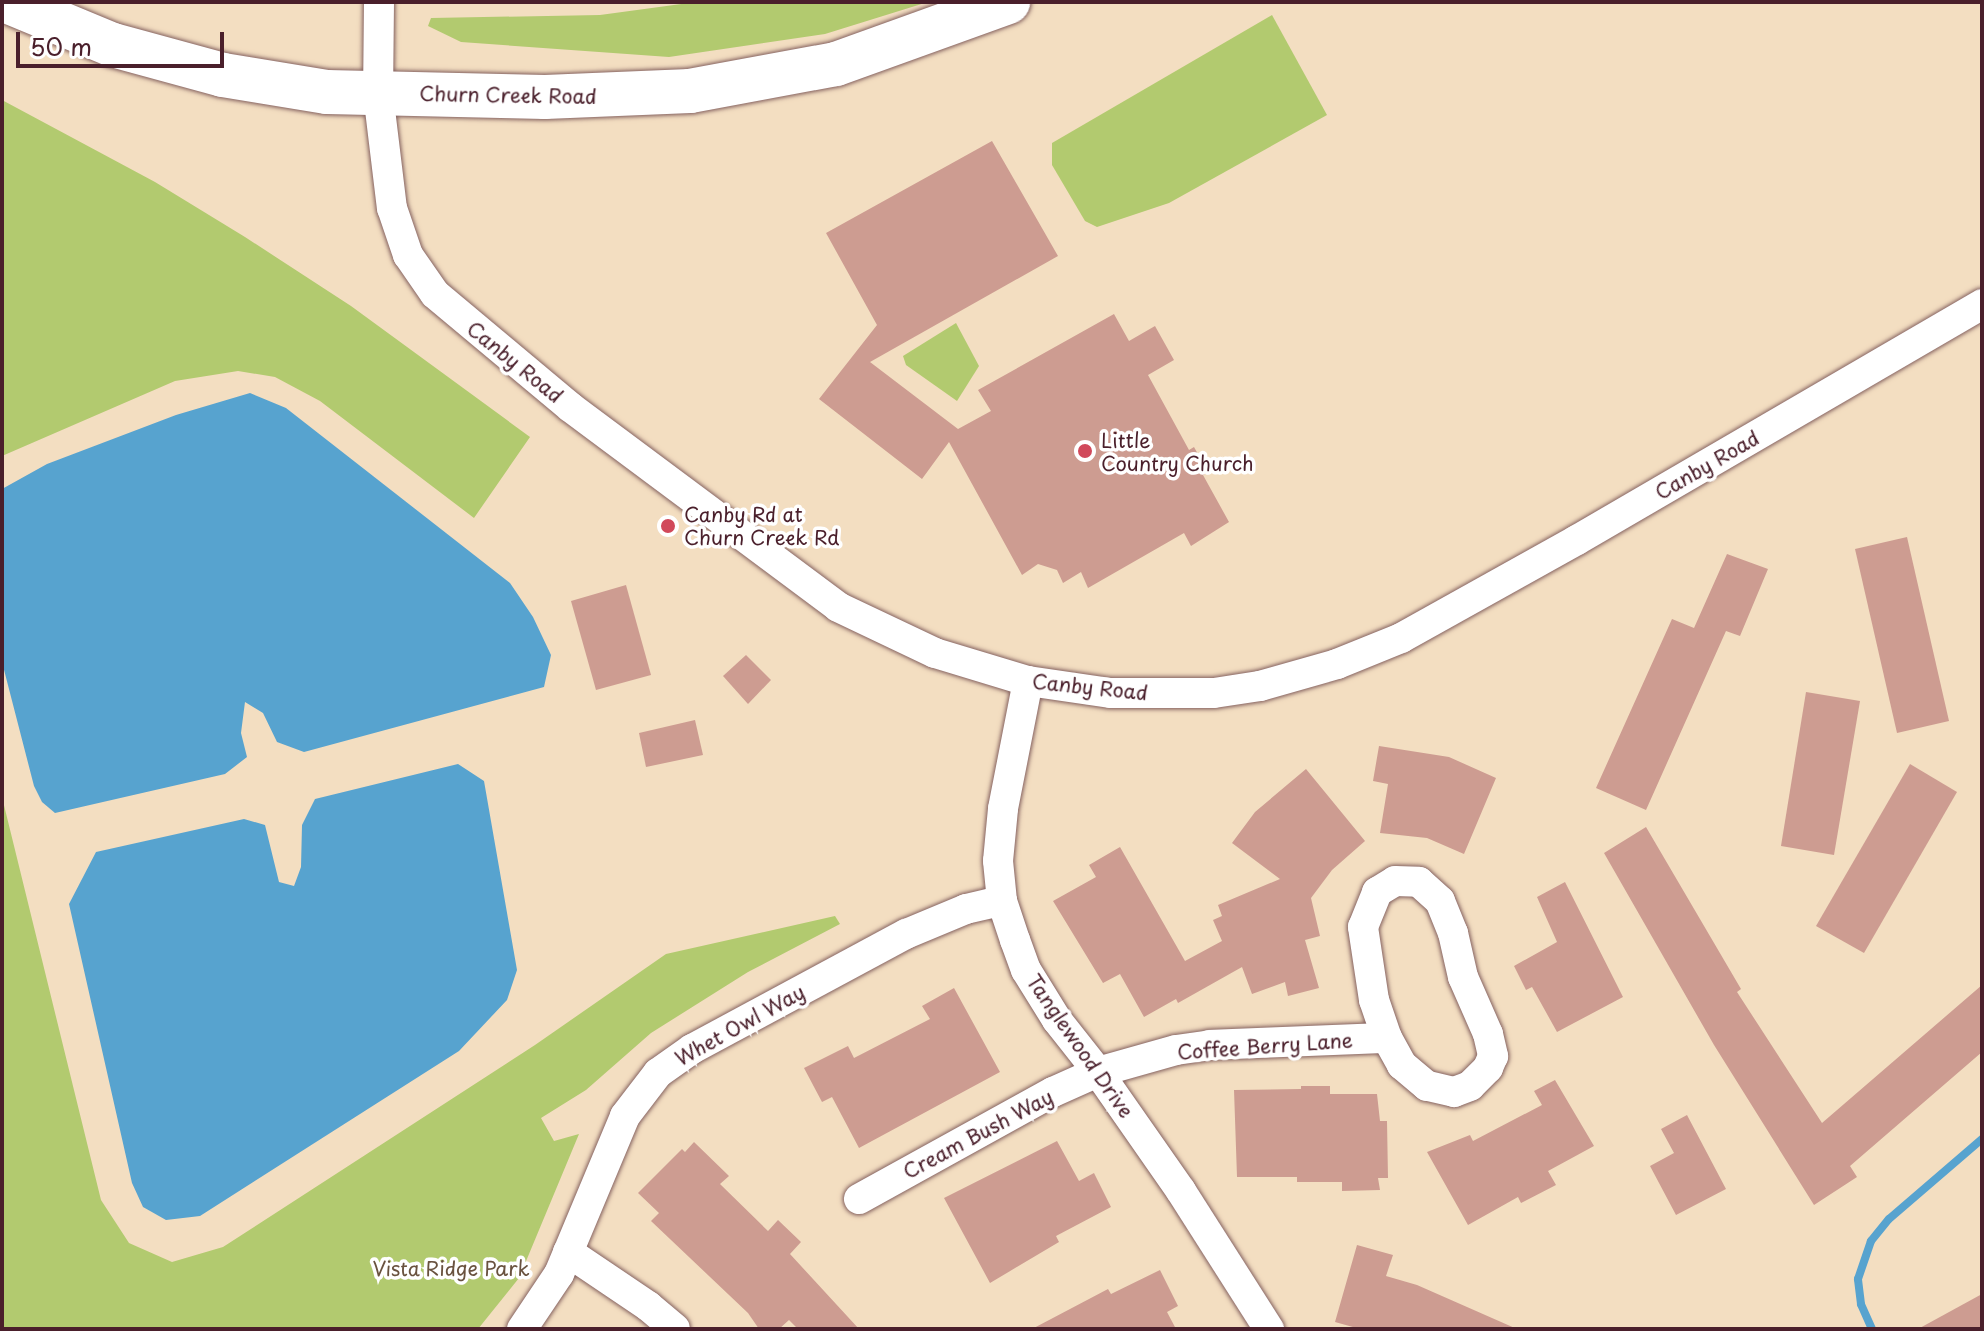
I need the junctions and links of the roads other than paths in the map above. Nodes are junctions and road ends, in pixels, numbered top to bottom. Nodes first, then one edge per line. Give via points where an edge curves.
1 (9, 2) edge
2 (379, 2) edge
3 (1008, 2) edge
4 (378, 93) junction
5 (1982, 304) edge
6 (1028, 681) junction
7 (1002, 901) junction
8 (1387, 1038) junction
9 (1098, 1072) junction
10 (859, 1199) dead end
11 (568, 1252) junction
12 (522, 1329) edge
13 (675, 1329) edge
14 (1269, 1329) edge

1 - 4 main road, Churn Creek Road via 157,60 327,92
2 - 4 street, Canby Road
3 - 4 main road, Churn Creek Road via 836,64 713,88 618,96
4 - 6 street, Canby Road via 397,229 435,294 570,407 838,607 935,653
5 - 6 street, Canby Road via 1577,540 1401,638 1337,664 1214,693 1110,693
6 - 7 street, Tanglewood Drive via 1003,809 998,861
7 - 9 street, Tanglewood Drive via 1026,970
7 - 11 street, Whet Owl Way via 966,909 906,934 692,1049 658,1073 625,1116
8 - 8 street, Coffee Berry Lane via 1413,1077 1441,1092 1470,1086 1493,1056 1446,914 1419,882 1384,886 1369,906 1363,927 1371,990
8 - 9 street, Coffee Berry Lane via 1210,1045
9 - 10 street, Cream Bush Way
9 - 14 street, Tanglewood Drive
11 - 12 street, Whet Owl Way via 548,1295
11 - 13 street

